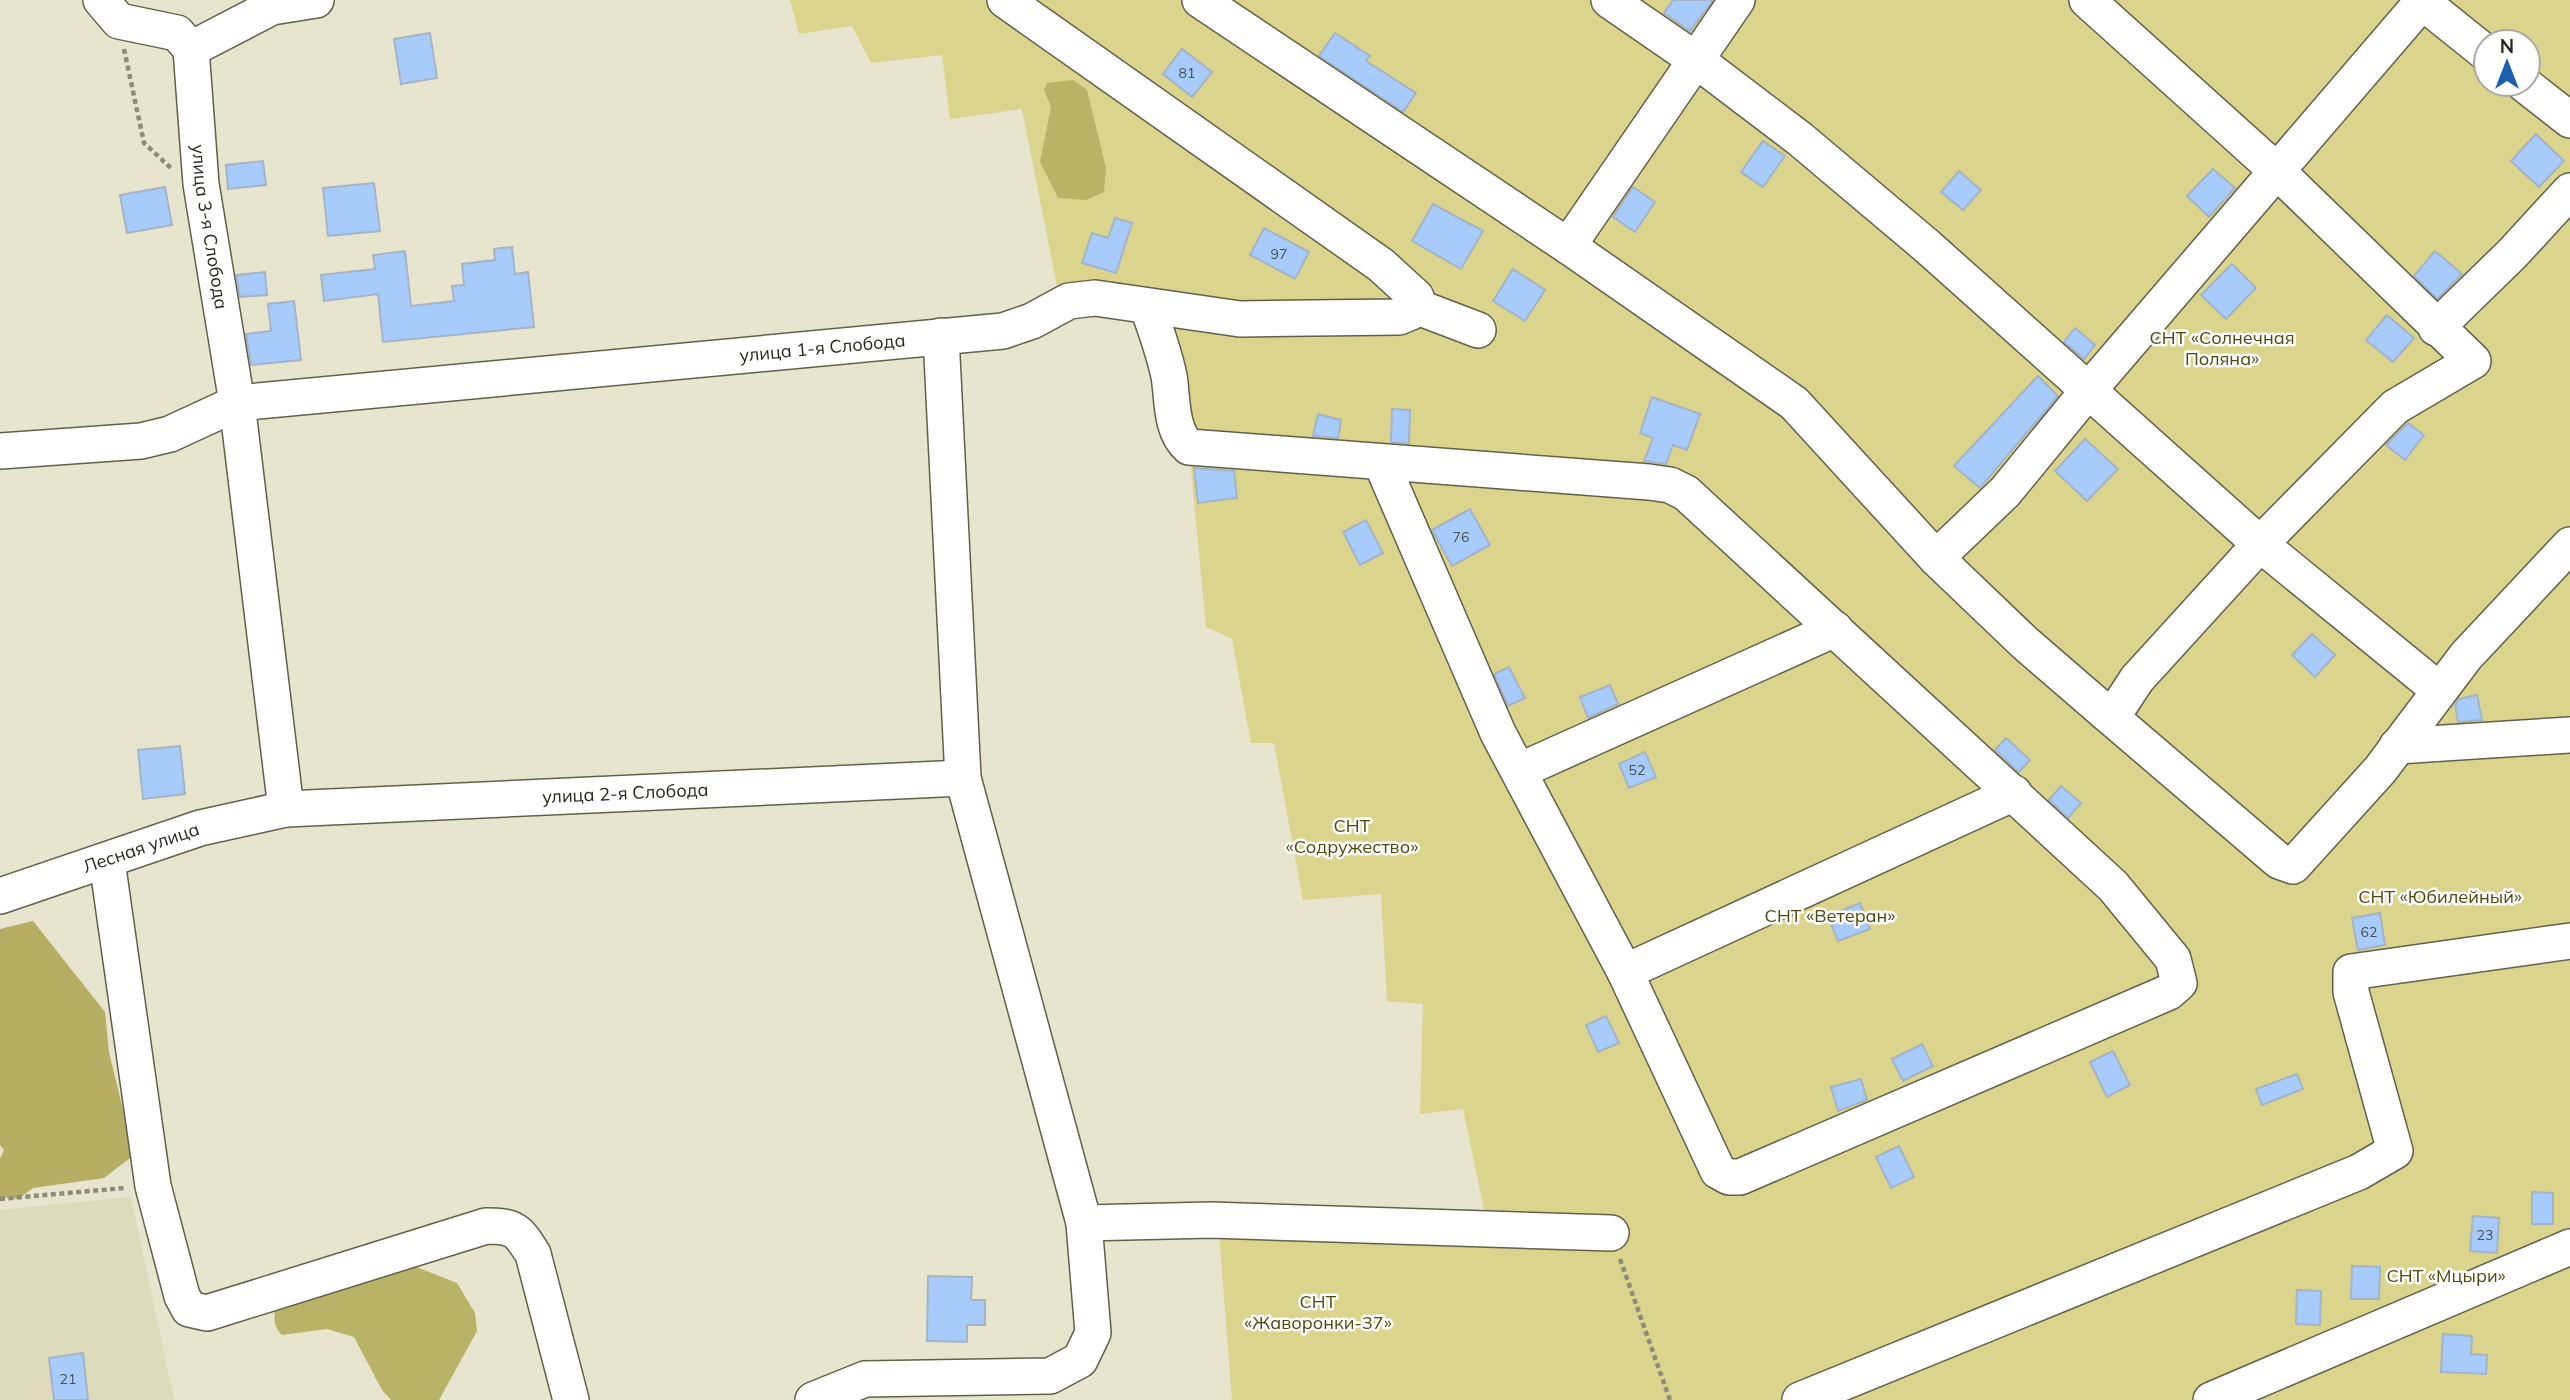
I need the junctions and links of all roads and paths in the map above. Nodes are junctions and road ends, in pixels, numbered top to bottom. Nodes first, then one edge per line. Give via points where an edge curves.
1 (316, 0) edge
2 (1005, 0) edge
3 (1200, 0) edge
4 (1609, 0) edge
5 (1737, 0) edge
6 (2087, 0) edge
7 (2421, 1) edge
8 (110, 11) edge
9 (2472, 42) edge
10 (191, 49) junction
11 (1696, 60) junction
12 (2542, 98) edge
13 (2570, 120) edge
14 (2278, 172) junction
15 (201, 184) junction
16 (2570, 191) edge
17 (1568, 246) junction
18 (1148, 308) junction
19 (1407, 311) junction
20 (2436, 328) junction
21 (1478, 330) dead end
22 (941, 336) junction
23 (2087, 391) junction
24 (237, 402) junction
25 (0, 451) edge
26 (1381, 461) junction
27 (2260, 544) junction
28 (2570, 545) edge
29 (1936, 558) junction
30 (1835, 629) junction
31 (2439, 691) junction
32 (2106, 713) junction
33 (2570, 735) edge
34 (2397, 746) junction
35 (1518, 771) junction
36 (963, 778) junction
37 (2014, 793) junction
38 (286, 809) junction
39 (107, 861) junction
40 (0, 896) edge
41 (2570, 941) edge
42 (1625, 972) junction
43 (153, 1186) junction
44 (0, 1199) edge
45 (1084, 1223) junction
46 (1611, 1233) joint
47 (2570, 1247) edge
48 (1046, 1388) edge
49 (571, 1400) edge
50 (813, 1400) edge
51 (1670, 1400) edge
52 (1800, 1400) edge
53 (2211, 1400) edge

1 - 10 street via 272,7
2 - 19 street via 1381,264 1416,297
3 - 17 street
4 - 11 street
5 - 11 street
6 - 14 street
7 - 9 street
7 - 14 street
8 - 10 street via 177,33
8 - 15 path via 145,143 172,169
10 - 15 street, улица 3-я Слобода
11 - 17 street
11 - 23 street via 1907,229
12 - 13 street
14 - 20 street
14 - 23 street
15 - 24 street, улица 3-я Слобода
16 - 20 street
17 - 29 street via 1794,402
18 - 19 street, улица 1-я Слобода via 1240,319
18 - 22 street, улица 1-я Слобода via 1082,299 1003,331
18 - 26 street via 1169,375 1175,423 1189,447
19 - 21 street
20 - 27 street via 2473,362 2395,407
22 - 24 street, улица 1-я Слобода
22 - 36 street
23 - 27 street
23 - 29 street via 2005,492
24 - 25 street via 170,434 141,441
24 - 38 street, улица 3-я Слобода
26 - 30 street via 1670,485 1686,493
26 - 35 street
27 - 31 street
27 - 32 street via 2137,679 2116,711
28 - 31 street
29 - 32 street
30 - 35 street
30 - 37 street
31 - 34 street
32 - 34 street via 2279,860 2293,866
33 - 34 street
35 - 42 street
36 - 38 street, улица 2-я Слобода
36 - 45 street
37 - 42 street
37 - 42 street via 2113,886 2173,959 2179,983 2169,992 1740,1177 1729,1177 1718,1171 1708,1155
38 - 39 street, Лесная улица via 200,828
39 - 40 street, Лесная улица
39 - 43 street
41 - 52 street via 2351,972 2351,992 2395,1151 2359,1172
43 - 44 path
43 - 49 street via 182,1296 189,1309 199,1313 486,1226 508,1226 520,1234 533,1254
45 - 46 street via 1211,1220
45 - 48 street via 1093,1332 1080,1360
46 - 51 path
47 - 53 street
48 - 50 street via 865,1379

